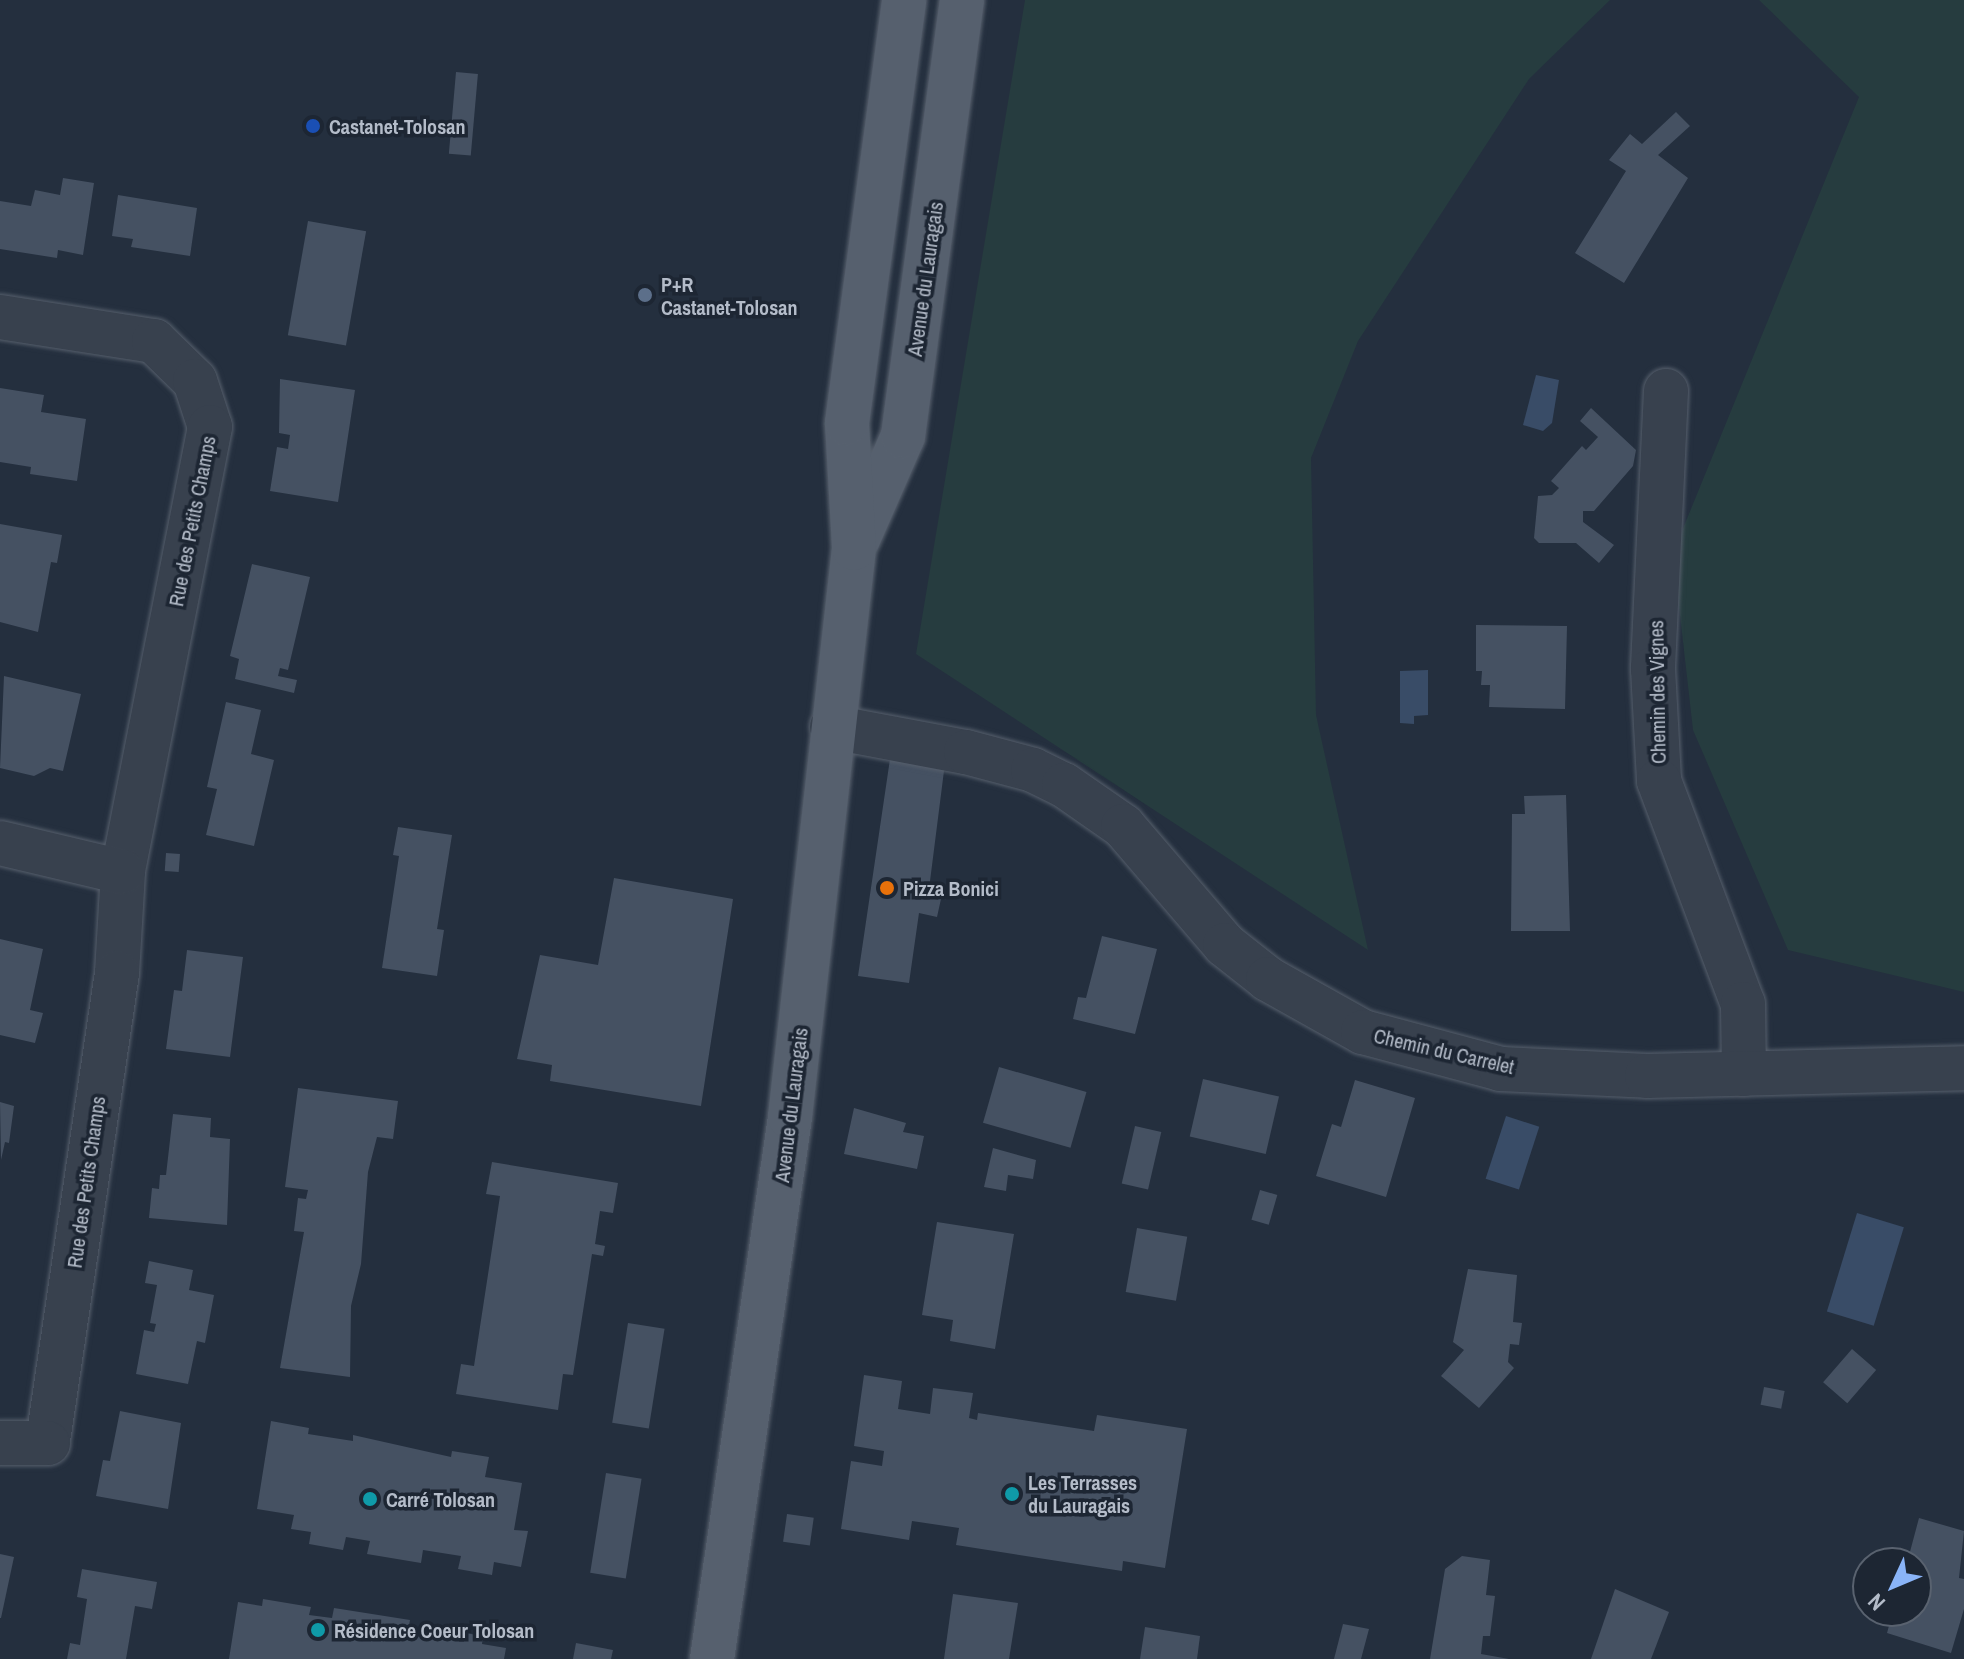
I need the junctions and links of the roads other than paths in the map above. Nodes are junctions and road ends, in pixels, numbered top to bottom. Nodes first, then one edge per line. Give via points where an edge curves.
1 (904, 0) edge
2 (962, 0) edge
3 (0, 317) edge
4 (1666, 391) dead end
5 (854, 548) junction
6 (832, 727) junction
7 (0, 843) edge
8 (123, 872) junction
9 (1964, 1068) edge
10 (1744, 1074) junction
11 (0, 1443) edge
12 (712, 1659) edge

1 - 5 main road, Avenue du Lauragais via 847,423
2 - 5 main road, Avenue du Lauragais via 903,436
3 - 8 street, Rue des Petits Champs via 154,341 195,381 210,427
4 - 10 street, Chemin des Vignes via 1653,669 1659,781 1743,1004
5 - 6 main road, Avenue du Lauragais
6 - 10 street, Chemin du Carrelet via 966,752 1033,770 1064,785 1123,826 1225,945 1268,979 1363,1032 1501,1069
6 - 12 main road, Avenue du Lauragais via 790,1117
7 - 8 street
8 - 11 street, Rue des Petits Champs via 117,973 48,1443
9 - 10 street, Chemin du Carrelet

